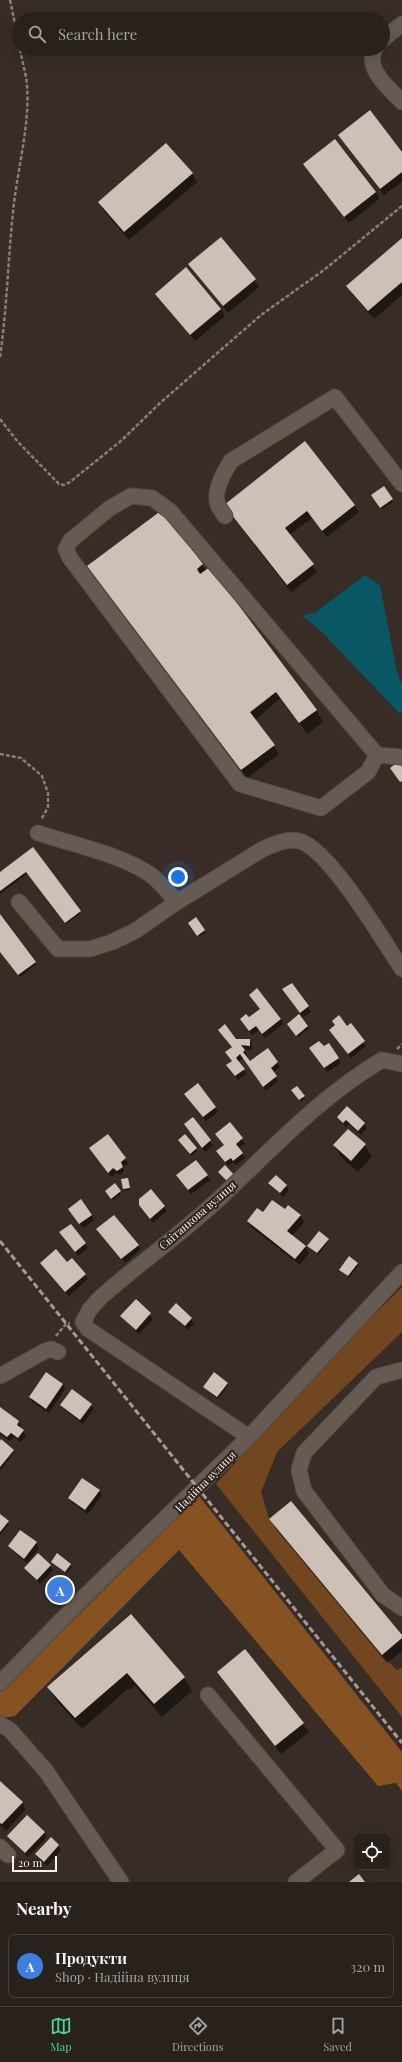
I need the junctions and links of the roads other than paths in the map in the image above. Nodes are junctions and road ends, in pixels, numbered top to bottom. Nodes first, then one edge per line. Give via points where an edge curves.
1 (402, 24) edge
2 (390, 33) edge
3 (374, 56) edge
4 (402, 102) edge
5 (402, 484) edge
6 (225, 516) dead end
7 (377, 754) junction
8 (402, 757) edge
9 (38, 833) road end
10 (19, 902) dead end
11 (177, 902) junction
12 (402, 969) edge
13 (402, 1064) edge
14 (402, 1272) edge
15 (55, 1351) road end
16 (402, 1370) edge
17 (0, 1376) edge
18 (250, 1436) junction
19 (402, 1608) edge
20 (0, 1683) edge
21 (208, 1695) dead end
22 (0, 1724) edge
23 (121, 1882) edge
24 (296, 1882) edge

1 - 2 street
3 - 4 street via 372,63 377,74
5 - 6 street via 335,397 231,461 225,470 218,493 217,505
7 - 7 street via 170,511 152,498 131,496 110,508 70,541 66,549 70,558 240,784 321,808 368,772
7 - 8 street
9 - 11 street via 136,866 151,876
10 - 11 street via 58,949 90,949 135,931
11 - 12 street via 263,849 277,843 298,841 319,852 332,867
13 - 18 street, Світанкова вулиця via 382,1060 334,1092 278,1141 220,1198 100,1298 84,1320 88,1329
14 - 18 street, Надійна вулиця
15 - 17 street via 31,1357
16 - 19 street via 376,1377 304,1453 299,1470 304,1491 383,1595
18 - 20 street, Надійна вулиця via 85,1596
21 - 24 street via 337,1850
22 - 23 street via 10,1730 46,1771

